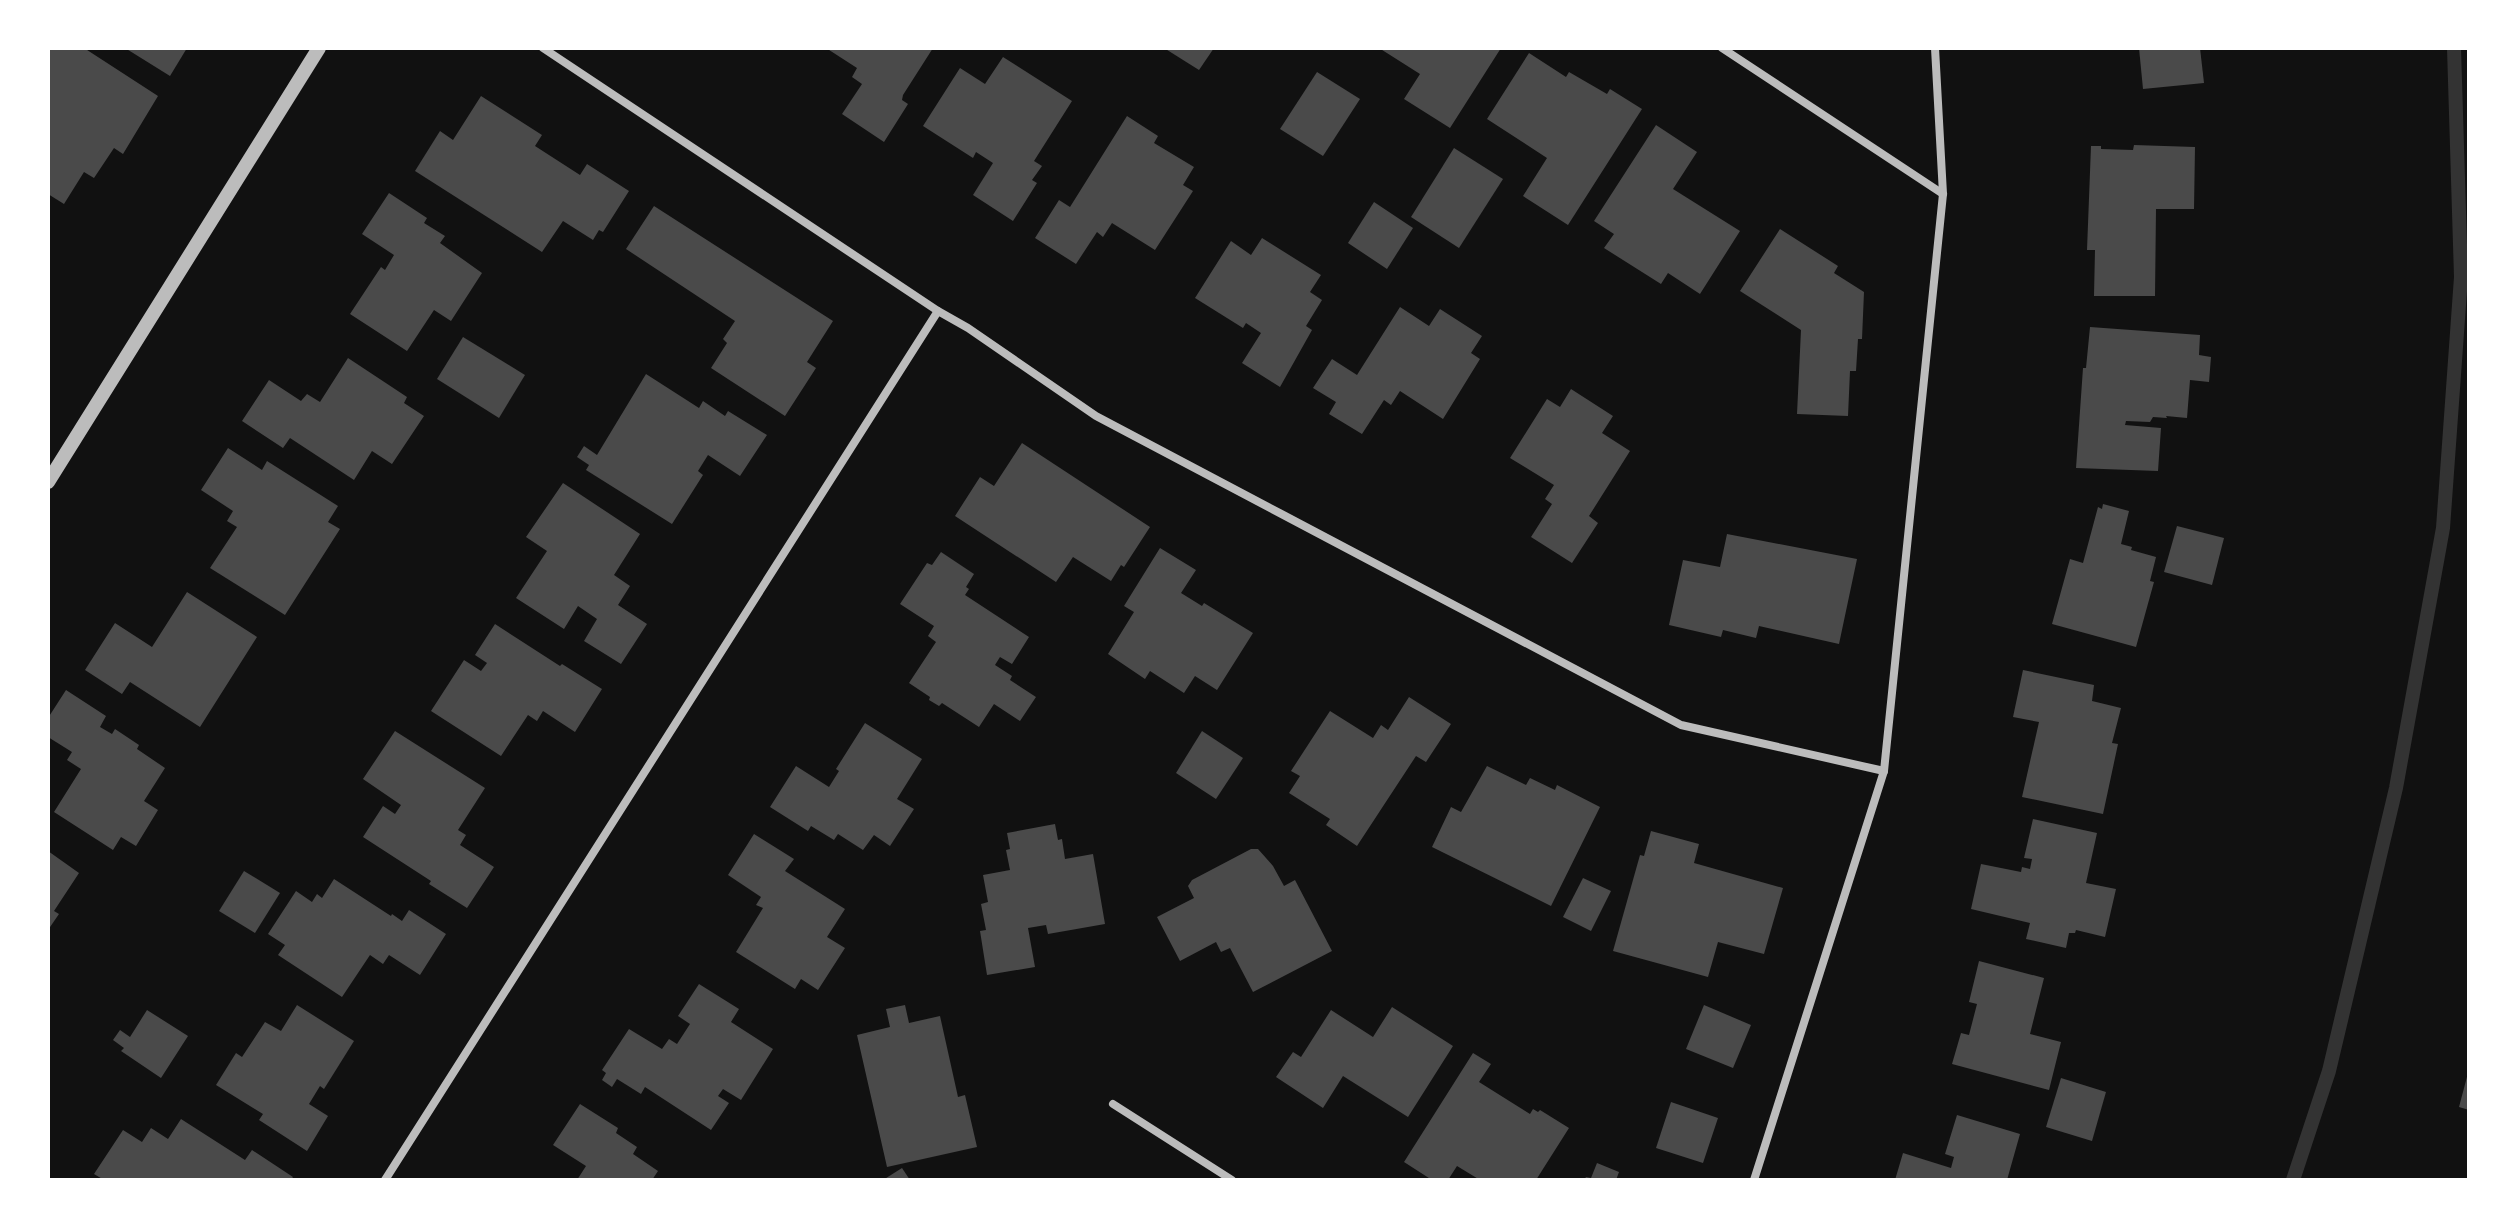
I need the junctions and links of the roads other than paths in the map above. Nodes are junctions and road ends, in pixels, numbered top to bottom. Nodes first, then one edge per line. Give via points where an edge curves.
1 (319, 48) edge
2 (543, 48) edge
3 (1722, 48) edge
4 (1935, 48) edge
5 (1943, 194) junction
6 (938, 311) junction
7 (48, 482) edge
8 (1884, 771) junction
9 (1113, 1104) dead end
10 (385, 1180) edge
11 (1232, 1180) edge
12 (1754, 1180) edge

1 - 7 street
2 - 6 street
3 - 5 street
4 - 5 street
5 - 8 street
6 - 8 street via 1096,416 1681,725
6 - 10 street
8 - 12 street
9 - 11 street

